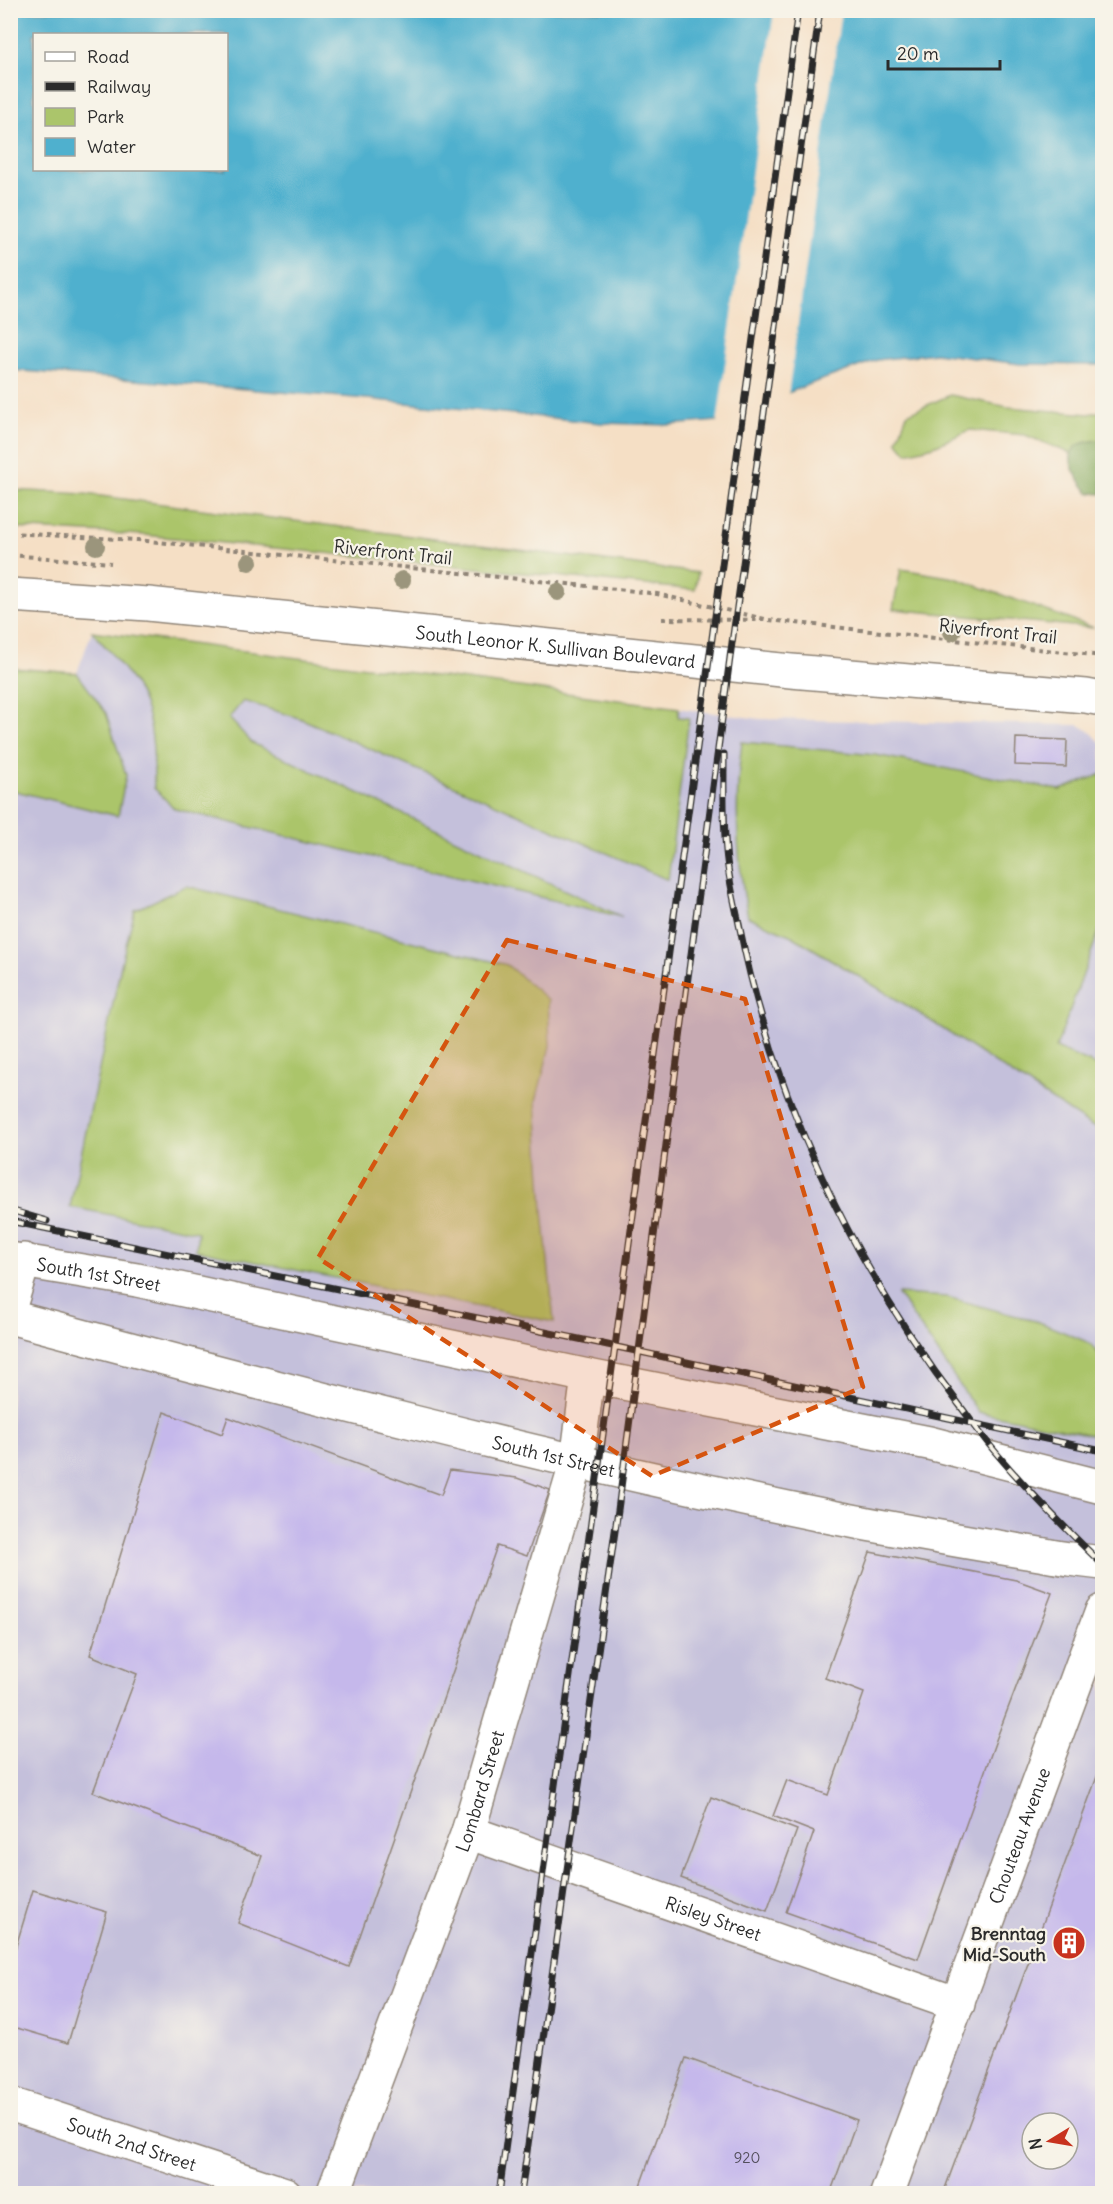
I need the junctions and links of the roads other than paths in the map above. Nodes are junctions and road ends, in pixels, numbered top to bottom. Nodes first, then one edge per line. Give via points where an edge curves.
1 (10, 595) edge
2 (1101, 700) edge
3 (17, 1260) edge
4 (10, 1306) edge
5 (10, 1317) edge
6 (588, 1376) junction
7 (577, 1461) junction
8 (1102, 1487) edge
9 (1102, 1563) edge
10 (1102, 1611) edge
11 (468, 1832) junction
12 (958, 2004) junction
13 (10, 2104) edge
14 (285, 2193) edge
15 (333, 2193) edge
16 (887, 2193) edge

1 - 2 street, South Leonor K. Sullivan Boulevard via 148,604
3 - 4 street
3 - 6 street, South 1st Street via 137,1280
5 - 7 street, South 1st Street
6 - 7 street, Lombard Street
6 - 8 street, South 1st Street via 929,1443
7 - 9 street, South 1st Street via 823,1515
7 - 11 street, Lombard Street
10 - 12 street, Chouteau Avenue
11 - 12 street, Risley Street
11 - 15 street, Lombard Street
12 - 16 street, Chouteau Avenue
13 - 14 street, South 2nd Street

